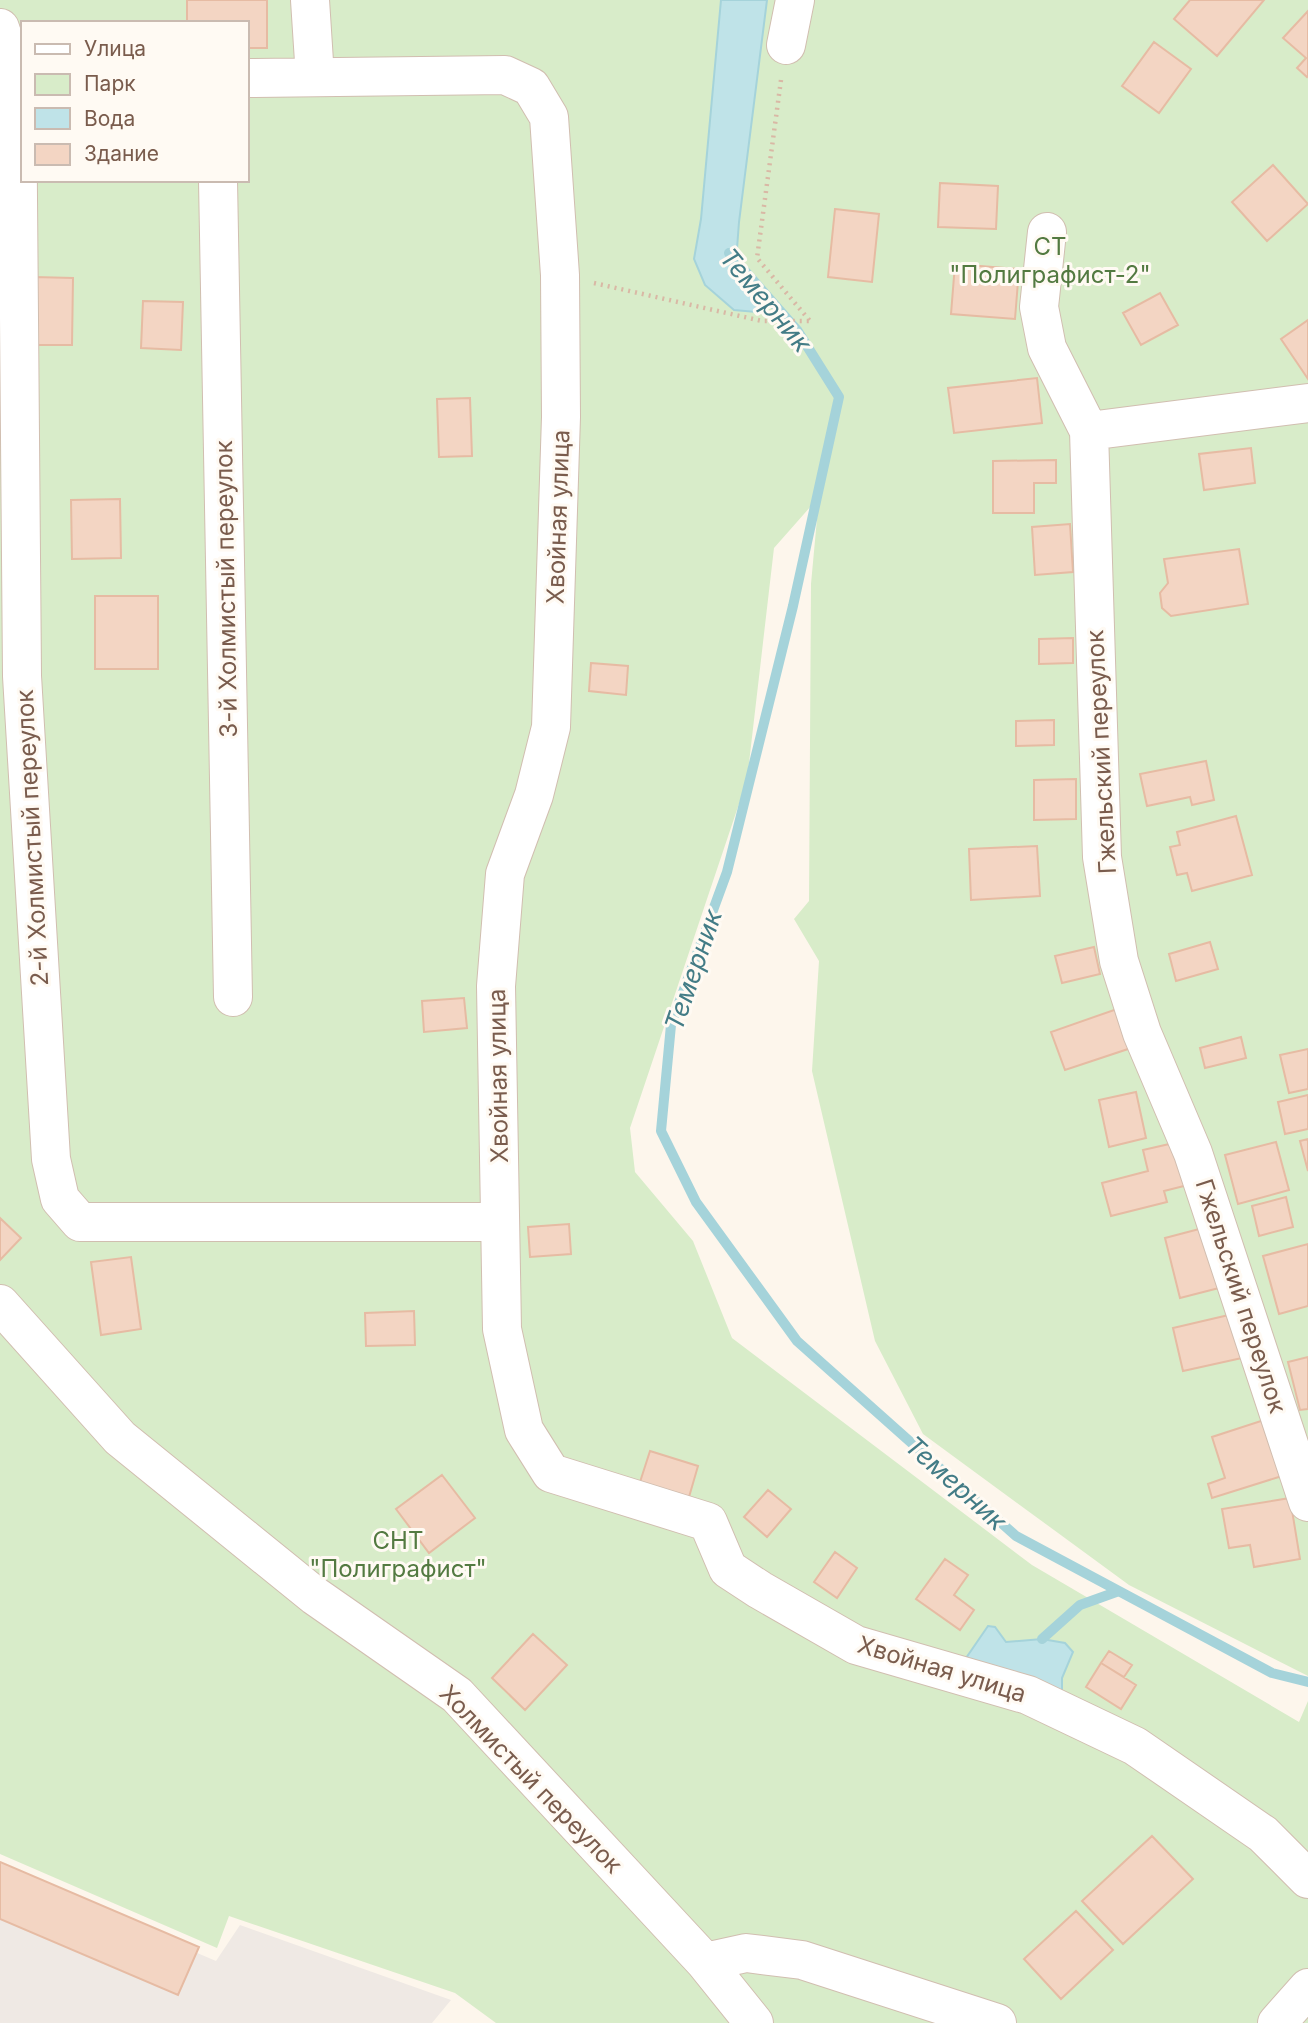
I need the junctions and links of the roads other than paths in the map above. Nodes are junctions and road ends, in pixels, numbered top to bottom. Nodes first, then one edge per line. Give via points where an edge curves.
1 (310, 0) edge
2 (795, 0) edge
3 (0, 28) edge
4 (786, 44) road end
5 (315, 77) junction
6 (248, 78) edge
7 (13, 79) edge
8 (218, 182) edge
9 (1047, 232) dead end
10 (1308, 403) edge
11 (1089, 431) junction
12 (233, 997) dead end
13 (500, 1222) junction
14 (0, 1304) edge
15 (1308, 1502) edge
16 (1308, 1880) edge
17 (705, 1962) junction
18 (1308, 1988) edge
19 (754, 2023) edge
20 (997, 2023) edge
21 (1276, 2023) edge

1 - 5 street
2 - 4 street
3 - 7 street, 2-й Холмистый переулок
5 - 6 street, Хвойная улица
5 - 13 street, Хвойная улица via 506,75 531,87 549,117 560,275 561,417 551,727 534,795 506,874 496,986
7 - 13 street, 2-й Холмистый переулок via 22,676 51,1159 60,1199 80,1222
8 - 12 street, 3-й Холмистый переулок
9 - 11 street, Гжельский переулок via 1040,307 1046,348
10 - 11 street
11 - 15 street, Гжельский переулок via 1102,857 1119,961 1142,1033 1193,1153
13 - 16 street, Хвойная улица via 502,1329 524,1430 551,1473 708,1522 728,1569 856,1644 1028,1695 1135,1746 1263,1834
14 - 17 street, Холмистый переулок via 120,1438 315,1596 457,1695
17 - 19 street, Холмистый переулок
17 - 20 street via 746,1953 802,1960
18 - 21 street

